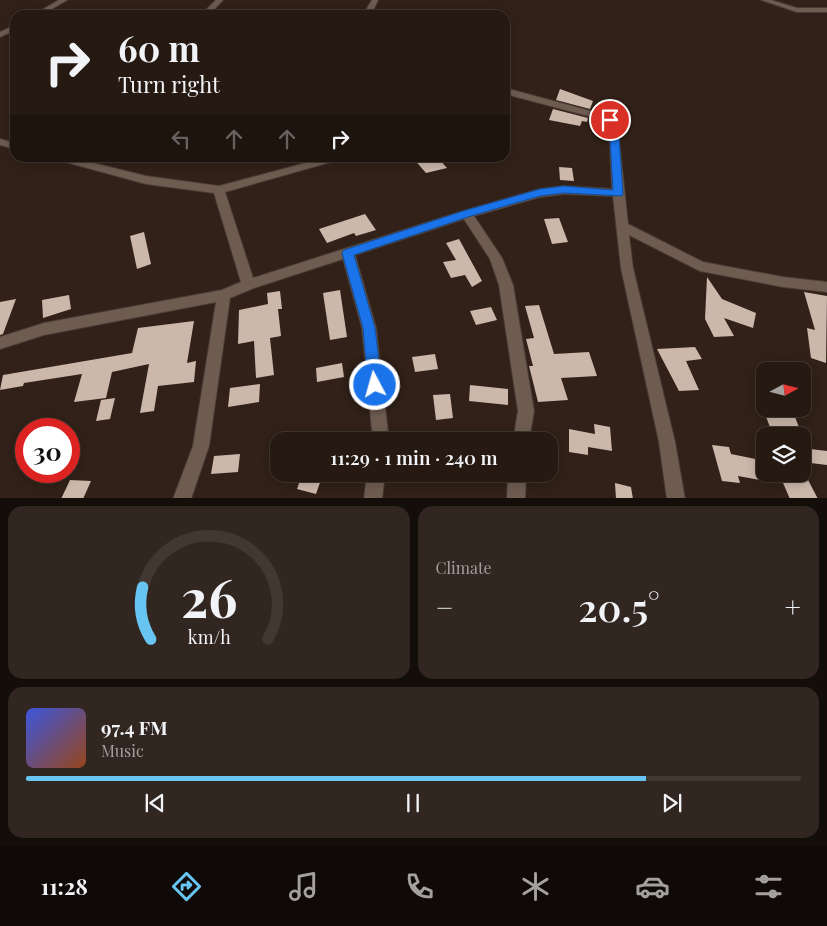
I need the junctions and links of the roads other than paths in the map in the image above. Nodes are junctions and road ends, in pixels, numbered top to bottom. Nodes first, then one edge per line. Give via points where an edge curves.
1 (64, 0) edge
2 (220, 0) edge
3 (764, 0) edge
4 (46, 10) edge
5 (211, 10) edge
6 (827, 10) edge
7 (510, 92) edge
8 (77, 162) edge
9 (320, 162) edge
10 (219, 190) junction
11 (618, 193) junction
12 (467, 214) junction
13 (622, 226) junction
14 (348, 253) junction
15 (249, 284) junction
16 (827, 287) edge
17 (224, 295) junction
18 (0, 343) edge
19 (380, 432) edge
20 (522, 432) edge
21 (375, 482) edge
22 (517, 482) edge
23 (182, 498) edge
24 (373, 498) edge
25 (516, 498) edge
26 (676, 498) edge

1 - 4 street
2 - 5 street
3 - 6 street via 797,10
7 - 11 street via 602,116 614,123
8 - 10 street via 146,180
9 - 10 street
10 - 15 street
11 - 12 street via 564,190 540,193
11 - 13 street
12 - 14 street
12 - 20 street via 496,258 506,285 526,411
13 - 16 street via 700,266
13 - 26 street via 627,268 667,442
14 - 15 street
14 - 19 street via 369,328
15 - 17 street
17 - 18 street via 44,329
17 - 23 street via 201,446
21 - 24 street
22 - 25 street

